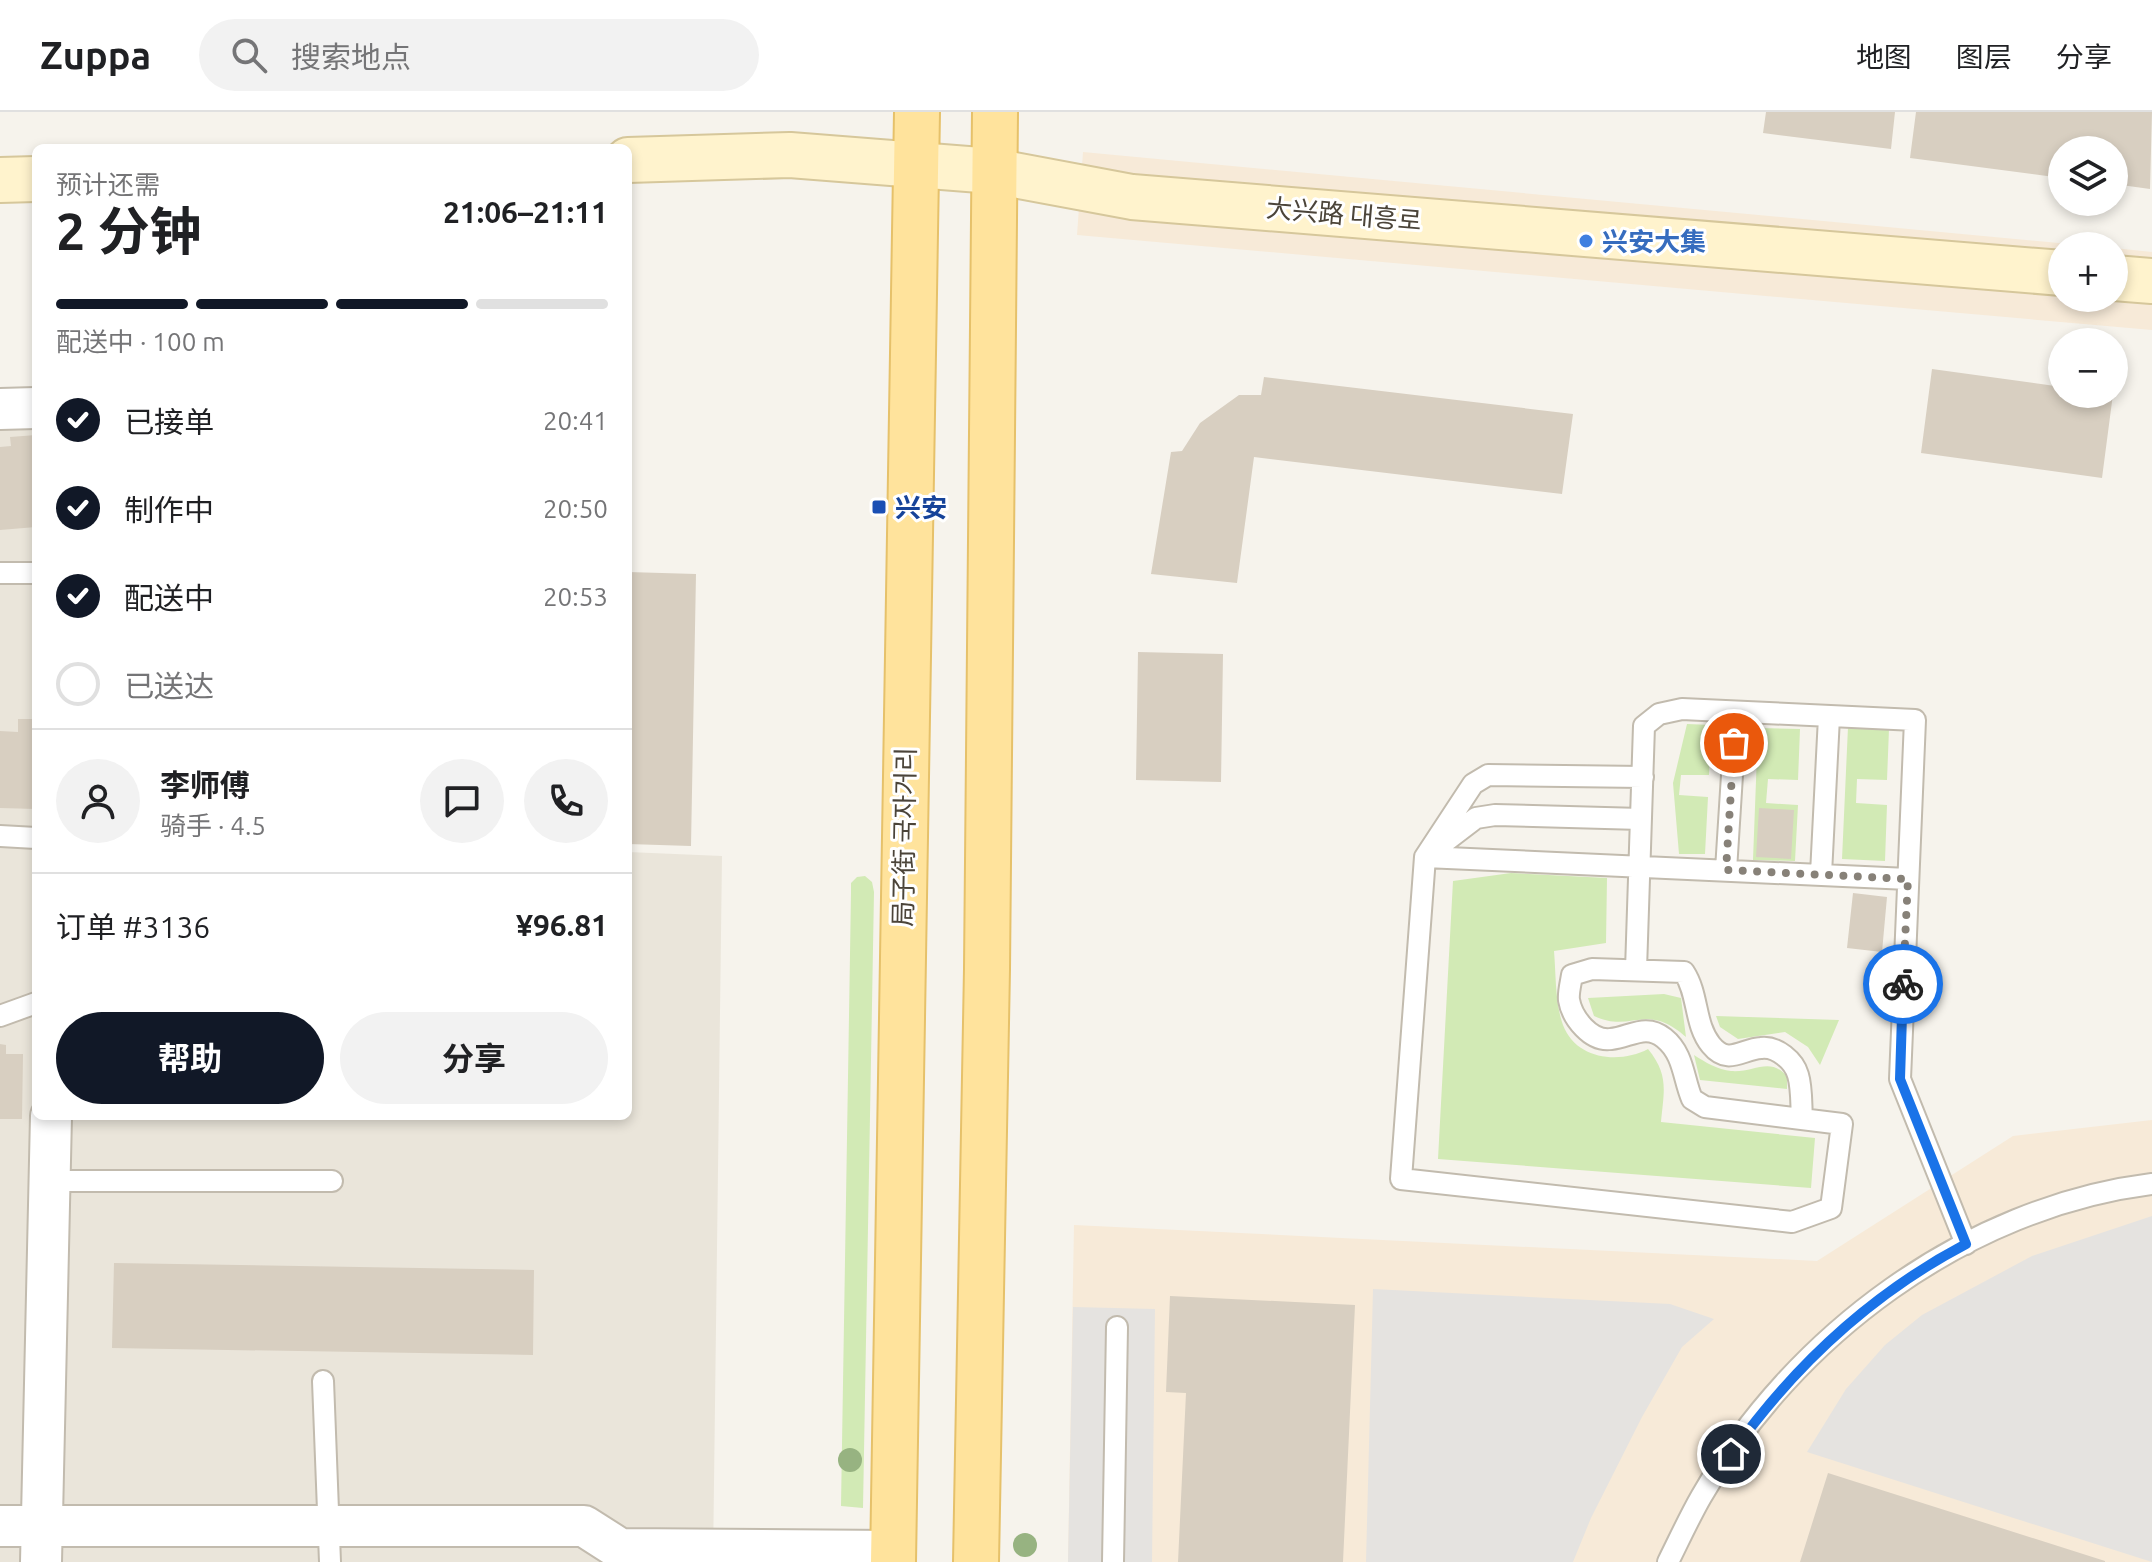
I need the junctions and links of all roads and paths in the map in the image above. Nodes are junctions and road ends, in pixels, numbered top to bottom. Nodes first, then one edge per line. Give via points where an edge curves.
1 (917, 112) edge
2 (995, 112) edge
3 (632, 160) edge
4 (915, 167) junction
5 (993, 171) junction
6 (32, 179) edge
7 (0, 180) edge
8 (2048, 272) edge
9 (2128, 279) edge
10 (2152, 281) edge
11 (32, 408) edge
12 (0, 409) edge
13 (0, 573) edge
14 (32, 573) edge
15 (1736, 712) junction
16 (1829, 717) junction
17 (1643, 777) junction
18 (1641, 819) junction
19 (0, 836) edge
20 (32, 838) edge
21 (1425, 857) junction
22 (1639, 866) junction
23 (1726, 870) junction
24 (1821, 874) junction
25 (1908, 879) junction
26 (1636, 970) junction
27 (32, 1004) edge
28 (0, 1016) edge
29 (1802, 1118) junction
30 (51, 1120) edge
31 (50, 1181) junction
32 (332, 1181) dead end
33 (2152, 1184) edge
34 (1966, 1244) junction
35 (1117, 1327) dead end
36 (323, 1381) dead end
37 (0, 1526) edge
38 (41, 1544) edge
39 (329, 1544) edge
40 (611, 1556) edge
41 (893, 1556) edge
42 (976, 1562) edge
43 (1113, 1562) edge
44 (1668, 1562) edge

1 - 4 main road, 局子街 국자거리
2 - 5 main road
3 - 4 street, 大兴路 대흥로 via 790,155
4 - 5 street, 大兴路 대흥로
4 - 41 main road, 局子街 국자거리
5 - 8 street, 大兴路 대흥로 via 1132,197
5 - 42 main road
6 - 7 street
9 - 10 street
11 - 12 street
13 - 14 lane
15 - 16 lane
15 - 17 lane via 1682,709 1659,714 1644,726
15 - 23 lane
16 - 24 lane
16 - 25 lane via 1915,720
17 - 18 lane
17 - 21 lane via 1488,775 1473,784
18 - 21 lane via 1476,818
18 - 22 lane
19 - 20 lane
21 - 22 lane
21 - 29 lane via 1401,1179 1792,1222 1831,1208 1842,1124
22 - 23 lane
22 - 26 lane
23 - 24 lane
24 - 25 lane
25 - 34 lane via 1900,1079
26 - 29 lane via 1684,972 1693,986 1701,1027 1712,1047 1725,1056 1761,1048 1792,1061
26 - 29 lane via 1592,969 1572,975 1569,999 1578,1021 1596,1038 1648,1031 1663,1037 1682,1061 1692,1099 1705,1107
27 - 28 lane
30 - 31 street
31 - 32 lane
31 - 38 street
33 - 34 lane via 2072,1199 2001,1224
34 - 44 lane via 1875,1302 1801,1366 1702,1495
35 - 43 lane
36 - 39 lane
37 - 38 street
38 - 39 street
39 - 40 street via 584,1526
40 - 41 street

